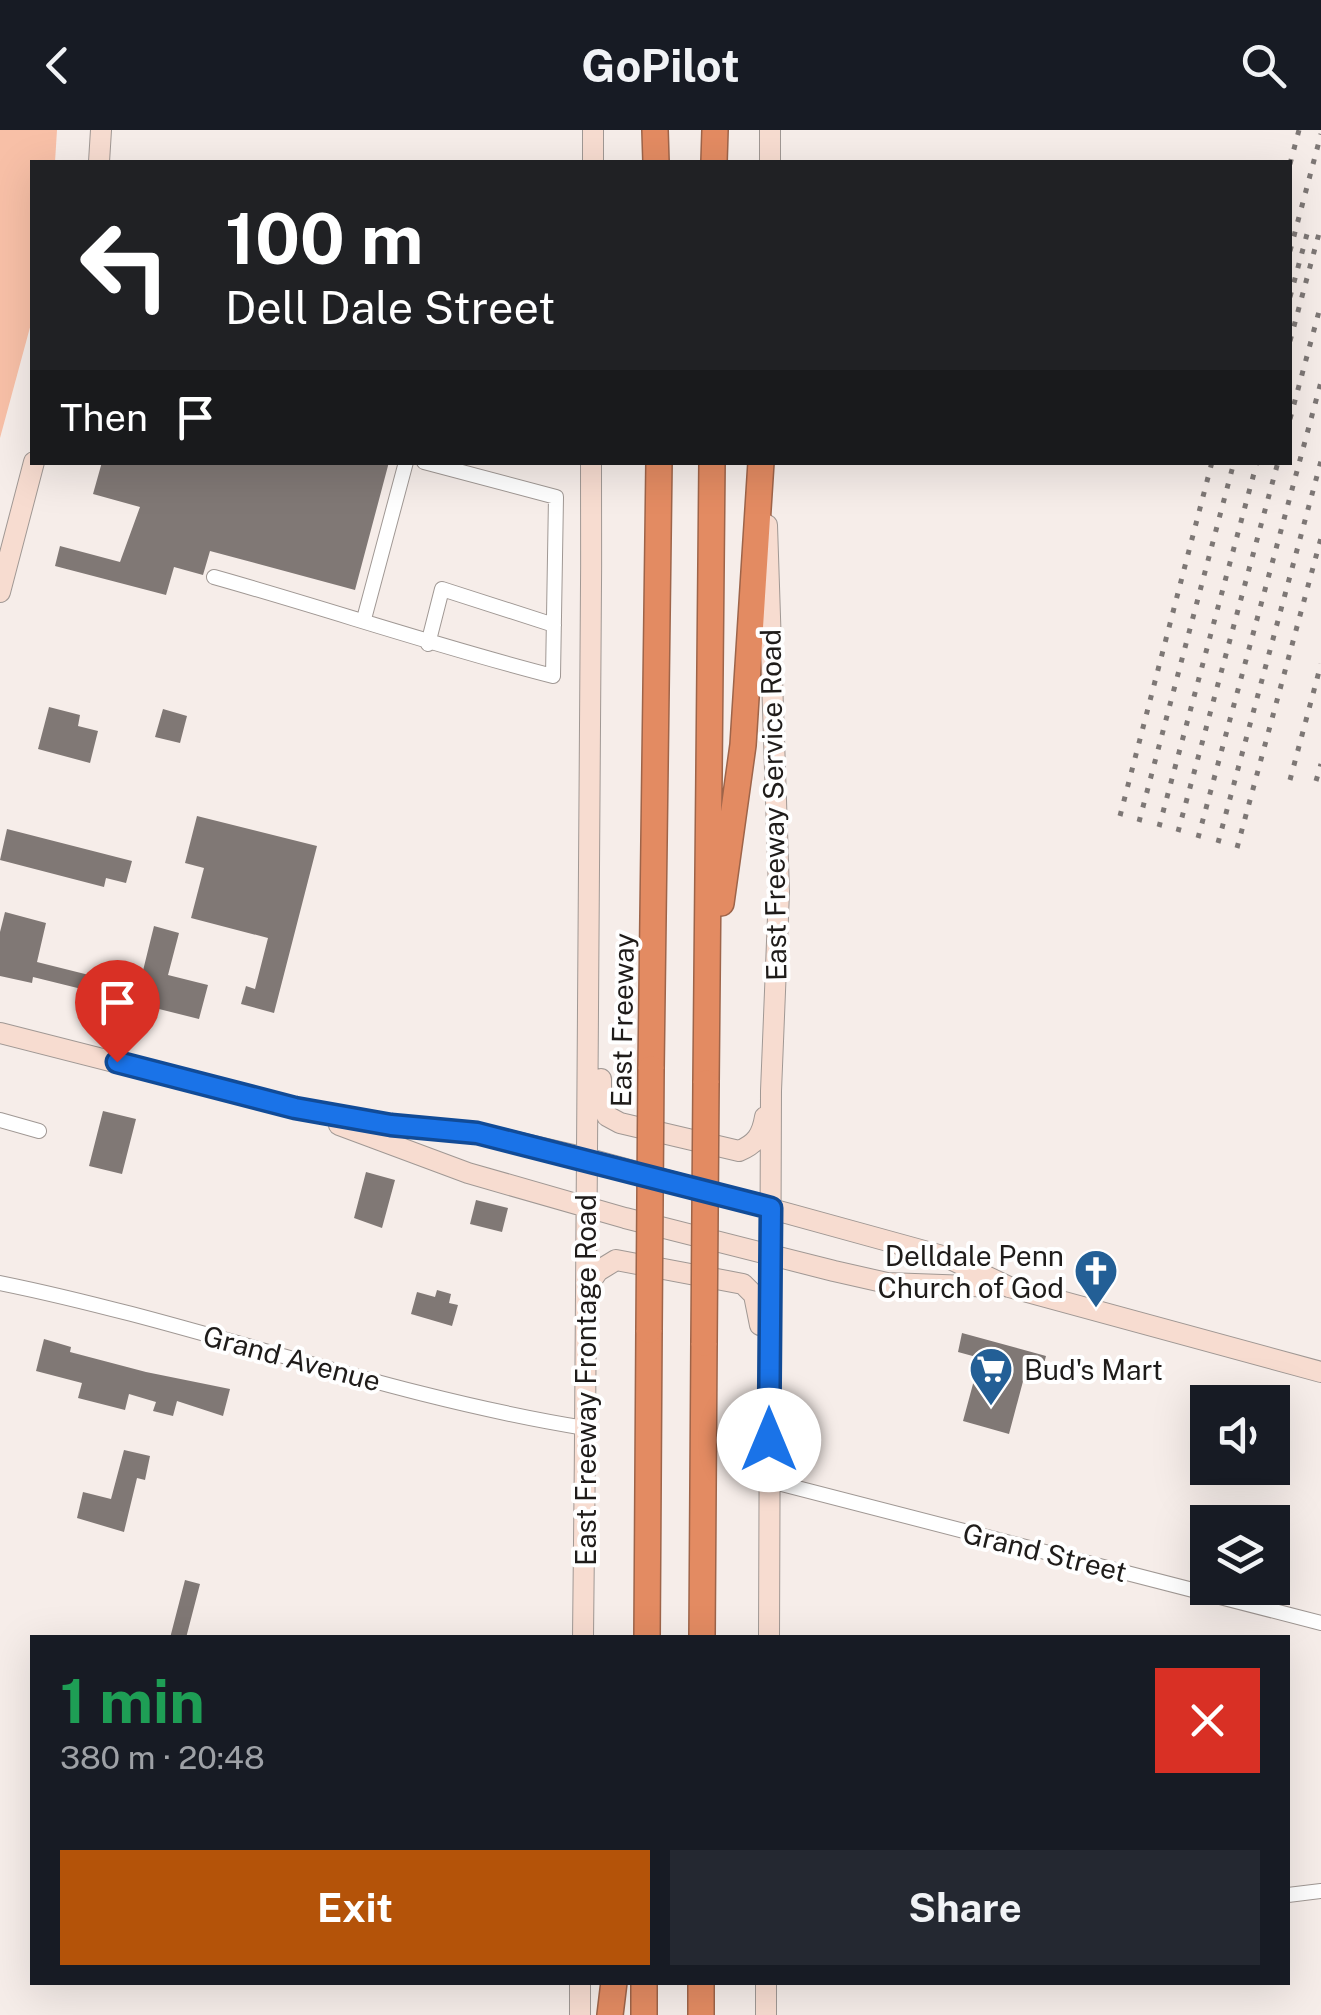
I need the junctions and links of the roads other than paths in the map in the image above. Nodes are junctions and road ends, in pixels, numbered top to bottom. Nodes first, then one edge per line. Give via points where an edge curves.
1 (100, 130) edge
2 (593, 130) edge
3 (657, 130) edge
4 (715, 130) edge
5 (770, 130) edge
6 (99, 160) edge
7 (593, 160) edge
8 (658, 160) edge
9 (714, 160) edge
10 (770, 160) edge
11 (33, 465) edge
12 (405, 465) edge
13 (435, 465) edge
14 (591, 465) edge
15 (658, 465) edge
16 (712, 465) edge
17 (763, 465) edge
18 (763, 465) edge
19 (214, 578) dead end
20 (0, 592) edge
21 (364, 620) junction
22 (554, 626) junction
23 (428, 644) junction
24 (592, 978) junction
25 (706, 1007) junction
26 (0, 1032) edge
27 (771, 1091) junction
28 (295, 1108) junction
29 (0, 1120) edge
30 (39, 1131) dead end
31 (586, 1158) junction
32 (587, 1206) junction
33 (771, 1208) junction
34 (770, 1253) junction
35 (0, 1283) edge
36 (589, 1284) junction
37 (1009, 1287) junction
38 (1321, 1372) edge
39 (585, 1428) junction
40 (769, 1440) junction
41 (770, 1481) junction
42 (1321, 1623) edge
43 (583, 1635) edge
44 (647, 1635) edge
45 (702, 1635) edge
46 (769, 1635) edge
47 (1321, 1891) edge
48 (1290, 1895) edge
49 (580, 1985) edge
50 (614, 1985) edge
51 (644, 1985) edge
52 (701, 1985) edge
53 (766, 1985) edge
54 (580, 2015) edge
55 (610, 2015) edge
56 (644, 2015) edge
57 (700, 2015) edge
58 (766, 2015) edge

1 - 6 main road
2 - 7 main road
3 - 8 highway
4 - 9 highway
5 - 10 main road
11 - 20 main road
12 - 21 street
13 - 22 street via 556,497
14 - 24 main road, East Freeway Frontage Road
15 - 44 highway, East Freeway, bridge
16 - 25 highway
17 - 25 highway via 742,744
18 - 27 main road, East Freeway Service Road via 779,892
19 - 21 street
21 - 23 street
22 - 23 street via 442,588
22 - 23 street via 553,676
24 - 27 main road via 607,1116 739,1151 762,1134
24 - 31 main road, East Freeway Frontage Road
25 - 45 highway, bridge
26 - 28 main road
27 - 33 main road, East Freeway Service Road
28 - 31 main road via 477,1133
28 - 32 main road via 468,1173
29 - 30 street
31 - 32 main road, East Freeway Frontage Road
31 - 33 main road
32 - 34 main road
32 - 36 main road, East Freeway Frontage Road
33 - 34 main road
33 - 37 main road via 946,1257
34 - 37 main road via 887,1283
34 - 40 main road
35 - 39 street, Grand Avenue via 504,1415
36 - 39 main road, East Freeway Frontage Road
36 - 40 main road via 616,1260 742,1284 760,1314 760,1411
37 - 38 main road
39 - 43 main road, East Freeway Frontage Road
40 - 41 main road
41 - 42 street, Grand Street
41 - 46 main road
47 - 48 street
49 - 54 main road
50 - 55 highway
51 - 56 highway
52 - 57 highway
53 - 58 main road

